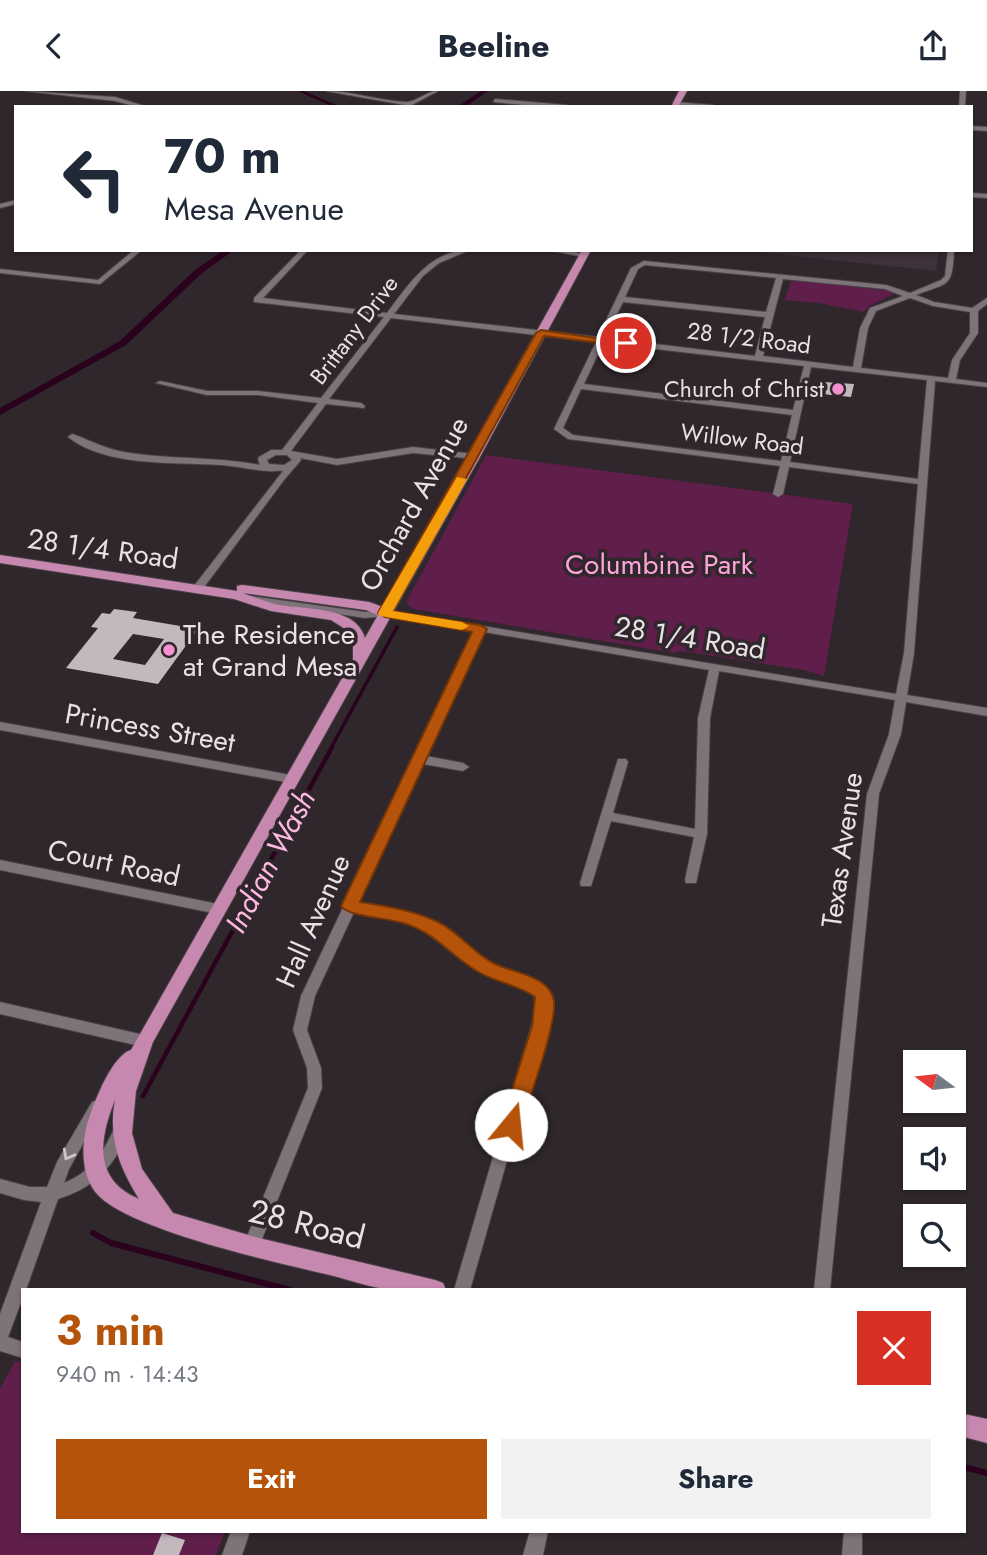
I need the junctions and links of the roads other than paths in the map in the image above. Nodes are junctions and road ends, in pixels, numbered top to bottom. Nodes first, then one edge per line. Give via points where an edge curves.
1 (28, 91) edge
2 (99, 91) edge
3 (329, 91) edge
4 (435, 91) edge
5 (683, 91) edge
6 (90, 97) junction
7 (495, 101) dead end
8 (410, 104) joint
9 (78, 105) edge
10 (134, 105) edge
11 (543, 105) edge
12 (674, 105) edge
13 (137, 252) edge
14 (303, 252) edge
15 (463, 252) edge
16 (951, 252) edge
17 (585, 253) edge
18 (0, 271) edge
19 (780, 275) junction
20 (48, 277) junction
21 (35, 287) dead end
22 (908, 295) junction
23 (620, 299) junction
24 (987, 300) edge
25 (974, 310) junction
26 (391, 313) junction
27 (770, 315) junction
28 (541, 333) junction
29 (600, 340) junction
30 (758, 359) junction
31 (808, 364) junction
32 (857, 370) junction
33 (931, 378) junction
34 (952, 381) junction
35 (160, 383) dead end
36 (987, 385) edge
37 (578, 386) junction
38 (324, 401) junction
39 (361, 406) dead end
40 (797, 413) junction
41 (558, 429) joint
42 (72, 437) dead end
43 (291, 457) junction
44 (474, 457) junction
45 (785, 464) junction
46 (271, 469) junction
47 (923, 482) junction
48 (778, 494) dead end
49 (0, 559) edge
50 (198, 588) junction
51 (236, 595) junction
52 (385, 613) junction
53 (480, 629) junction
54 (356, 665) junction
55 (715, 667) junction
56 (902, 698) junction
57 (987, 712) edge
58 (0, 726) edge
59 (419, 758) junction
60 (622, 762) dead end
61 (463, 767) dead end
62 (291, 779) junction
63 (606, 816) junction
64 (701, 834) junction
65 (0, 865) edge
66 (691, 880) dead end
67 (586, 883) dead end
68 (349, 906) junction
69 (218, 909) junction
70 (0, 1008) edge
71 (145, 1041) junction
72 (116, 1076) junction
73 (121, 1130) junction
74 (96, 1174) junction
75 (0, 1186) edge
76 (51, 1194) junction
77 (165, 1217) junction
78 (252, 1244) junction
79 (427, 1288) edge
80 (463, 1288) edge
81 (822, 1288) edge
82 (0, 1338) edge
83 (0, 1343) edge
84 (21, 1349) edge
85 (966, 1425) edge
86 (987, 1430) edge
87 (240, 1533) edge
88 (538, 1533) edge
89 (853, 1533) edge
90 (232, 1555) edge
91 (533, 1555) edge
92 (852, 1555) edge

1 - 6 street
2 - 6 street
3 - 8 street
4 - 8 street
5 - 12 main road
6 - 9 street
6 - 10 street
7 - 11 street
13 - 20 street via 100,282
14 - 26 street, 28 1/2 Road via 257,300
15 - 26 street, Brittany Drive via 426,269
16 - 22 street via 948,279
17 - 28 main road, Orchard Avenue
18 - 20 street
19 - 22 street via 886,287
19 - 23 street via 644,263 635,268
19 - 27 street
20 - 21 street
22 - 25 street
22 - 32 street via 873,310 864,328
23 - 27 street
23 - 29 street
24 - 25 street
25 - 34 street via 974,334 956,360
26 - 28 street, 28 1/2 Road
26 - 38 street, Brittany Drive
27 - 30 street
28 - 29 street, 28 1/2 Road
28 - 44 main road, Orchard Avenue
29 - 30 street, 28 1/2 Road
29 - 37 street
30 - 31 street, 28 1/2 Road
31 - 32 street, 28 1/2 Road
31 - 40 street
32 - 33 street, 28 1/2 Road
33 - 34 street, 28 1/2 Road
33 - 47 street, Texas Avenue
34 - 36 street, 28 1/2 Road
35 - 38 street via 207,393
37 - 40 street
37 - 41 street
38 - 39 street
38 - 43 street, Brittany Drive
40 - 45 street
41 - 45 street, Willow Road via 571,437
42 - 46 street via 106,453 167,461 215,460
43 - 44 street via 344,462 413,450
43 - 46 street via 281,470
43 - 46 street via 268,454 262,465
43 - 50 street, Brittany Drive via 281,478
44 - 52 main road, Orchard Avenue
45 - 47 street, Willow Road
45 - 48 street
47 - 56 street, Texas Avenue
49 - 50 main road, 28 1/4 Road
50 - 51 main road, 28 1/4 Road
50 - 52 main road, 28 1/4 Road via 356,604
51 - 52 street, 28 1/4 Road via 365,615
51 - 54 main road via 271,607 345,621 359,636
52 - 53 street, 28 1/4 Road
52 - 54 main road, Orchard Avenue
53 - 55 street, 28 1/4 Road
53 - 59 street, Hall Avenue
54 - 62 main road, Orchard Avenue
55 - 56 street, 28 1/4 Road
55 - 64 street via 704,718
56 - 57 street, 28 1/4 Road
56 - 81 street, Texas Avenue via 895,734 873,794
58 - 62 street, Princess Street
59 - 61 street
59 - 68 street, Hall Avenue
60 - 63 street
62 - 69 main road, Orchard Avenue
63 - 64 street
63 - 67 street
64 - 66 street
65 - 69 street, Court Road
68 - 78 street, Hall Avenue via 301,1015 300,1030 314,1068 315,1088
68 - 80 street via 434,927 486,968 543,994 545,1003
69 - 71 main road, Orchard Avenue
70 - 71 street
71 - 72 main road, Orchard Avenue
71 - 73 main road, Orchard Avenue via 124,1097
72 - 74 main road via 96,1134
72 -> 76 street, Orchard Avenue
73 - 74 street, Orchard Avenue via 114,1151
73 - 77 main road via 133,1174
74 - 76 street
74 - 77 main road, 28 Road via 116,1200
75 - 76 street
76 - 82 street, Orchard Avenue
77 - 78 main road, 28 Road
78 - 79 main road, 28 Road
83 - 84 street
85 - 86 main road
87 - 90 street
88 - 91 street
89 - 92 street

